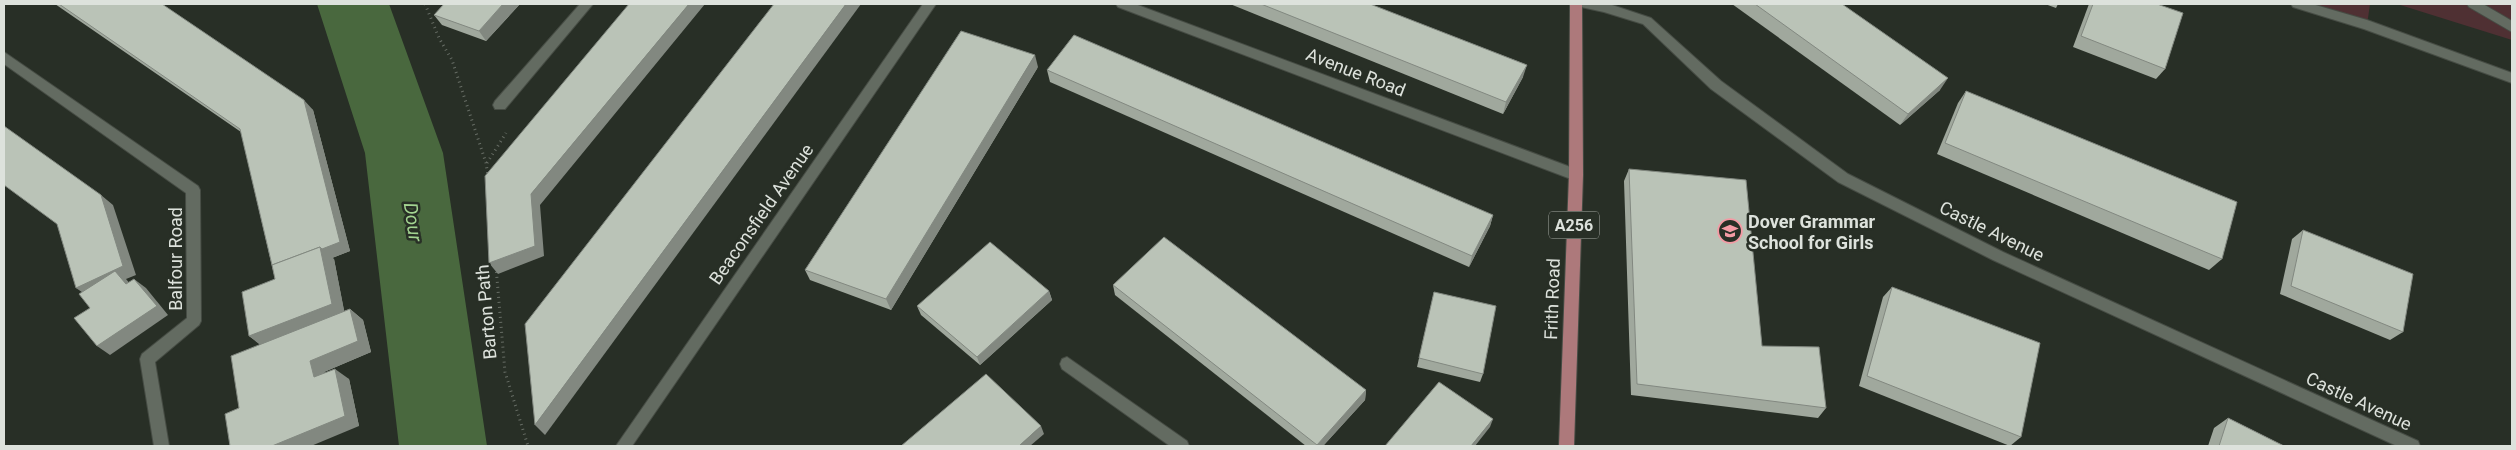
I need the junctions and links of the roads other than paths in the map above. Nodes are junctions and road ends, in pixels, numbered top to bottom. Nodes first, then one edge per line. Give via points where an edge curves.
1 (587, 4) edge
2 (930, 4) edge
3 (1122, 4) edge
4 (1576, 4) edge
5 (1585, 4) edge
6 (2297, 4) edge
7 (2473, 4) edge
8 (2512, 27) edge
9 (4, 57) edge
10 (2512, 78) edge
11 (500, 105) dead end
12 (1576, 175) junction
13 (1067, 364) dead end
14 (162, 446) edge
15 (623, 446) edge
16 (1182, 446) edge
17 (1566, 446) edge
18 (2413, 446) edge

1 - 11 street
2 - 15 street, Beaconsfield Avenue
3 - 12 street, Avenue Road
4 - 12 main road, Frith Road / A256
5 - 18 street, Castle Avenue via 1604,6 1647,21 1716,85 1843,178 1998,256
6 - 10 street via 2367,25
7 - 8 street
9 - 14 street, Balfour Road via 193,190 194,321 147,360
12 - 17 main road, Frith Road / A256
13 - 16 street

